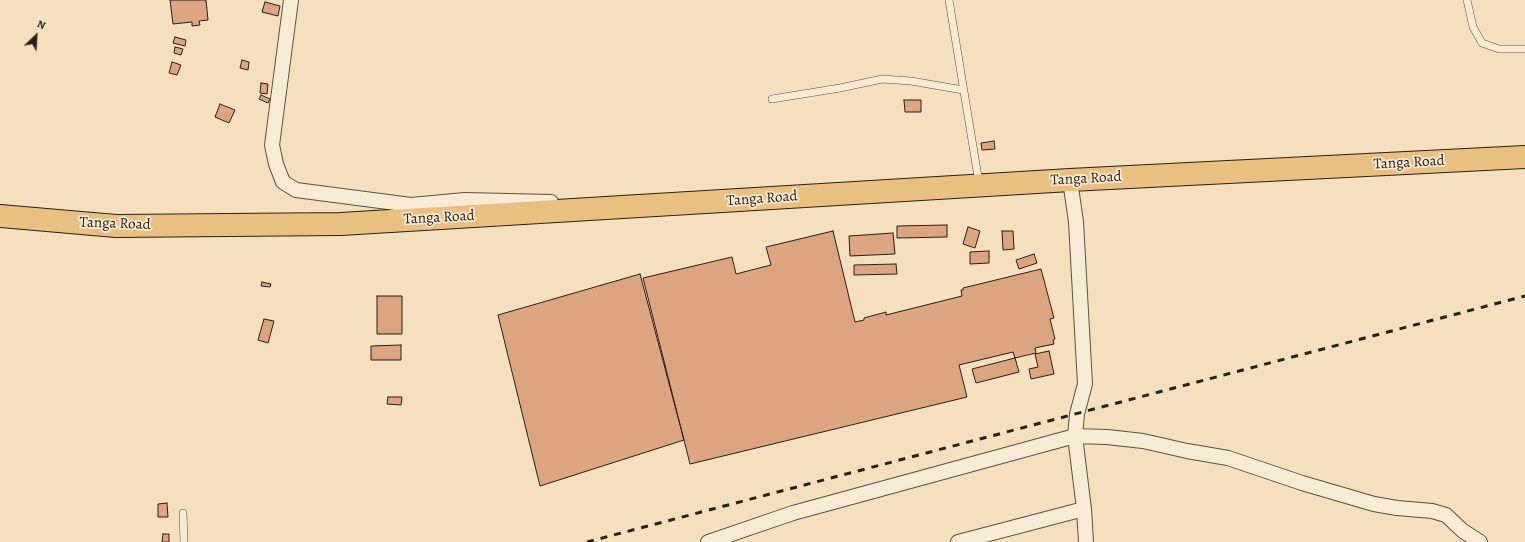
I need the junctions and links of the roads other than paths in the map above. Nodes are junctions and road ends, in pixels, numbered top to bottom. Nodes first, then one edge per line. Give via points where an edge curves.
1 (291, 0) edge
2 (949, 0) edge
3 (1467, 0) edge
4 (1525, 48) edge
5 (963, 90) junction
6 (772, 99) dead end
7 (1525, 157) edge
8 (1070, 180) junction
9 (980, 185) junction
10 (611, 208) junction
11 (0, 216) edge
12 (1075, 436) junction
13 (1084, 509) junction
14 (183, 513) dead end
15 (184, 542) edge
16 (708, 542) edge
17 (958, 542) edge
18 (1086, 542) edge
19 (1480, 542) edge

1 - 10 street via 272,145 283,182 296,190 411,205 465,200 555,202
2 - 5 lane
3 - 4 lane via 1473,27 1482,43 1498,49
5 - 6 lane via 882,78
5 - 9 lane
7 - 8 highway, Tanga Road
8 - 9 highway, Tanga Road
8 - 12 street via 1076,222 1085,384 1077,414
9 - 10 highway, Tanga Road
10 - 11 highway, Tanga Road via 334,224 116,226
12 - 13 street
12 - 16 street via 793,513
12 - 19 street via 1143,442 1228,458 1374,504 1446,514
13 - 17 street
13 - 18 street
14 - 15 lane

